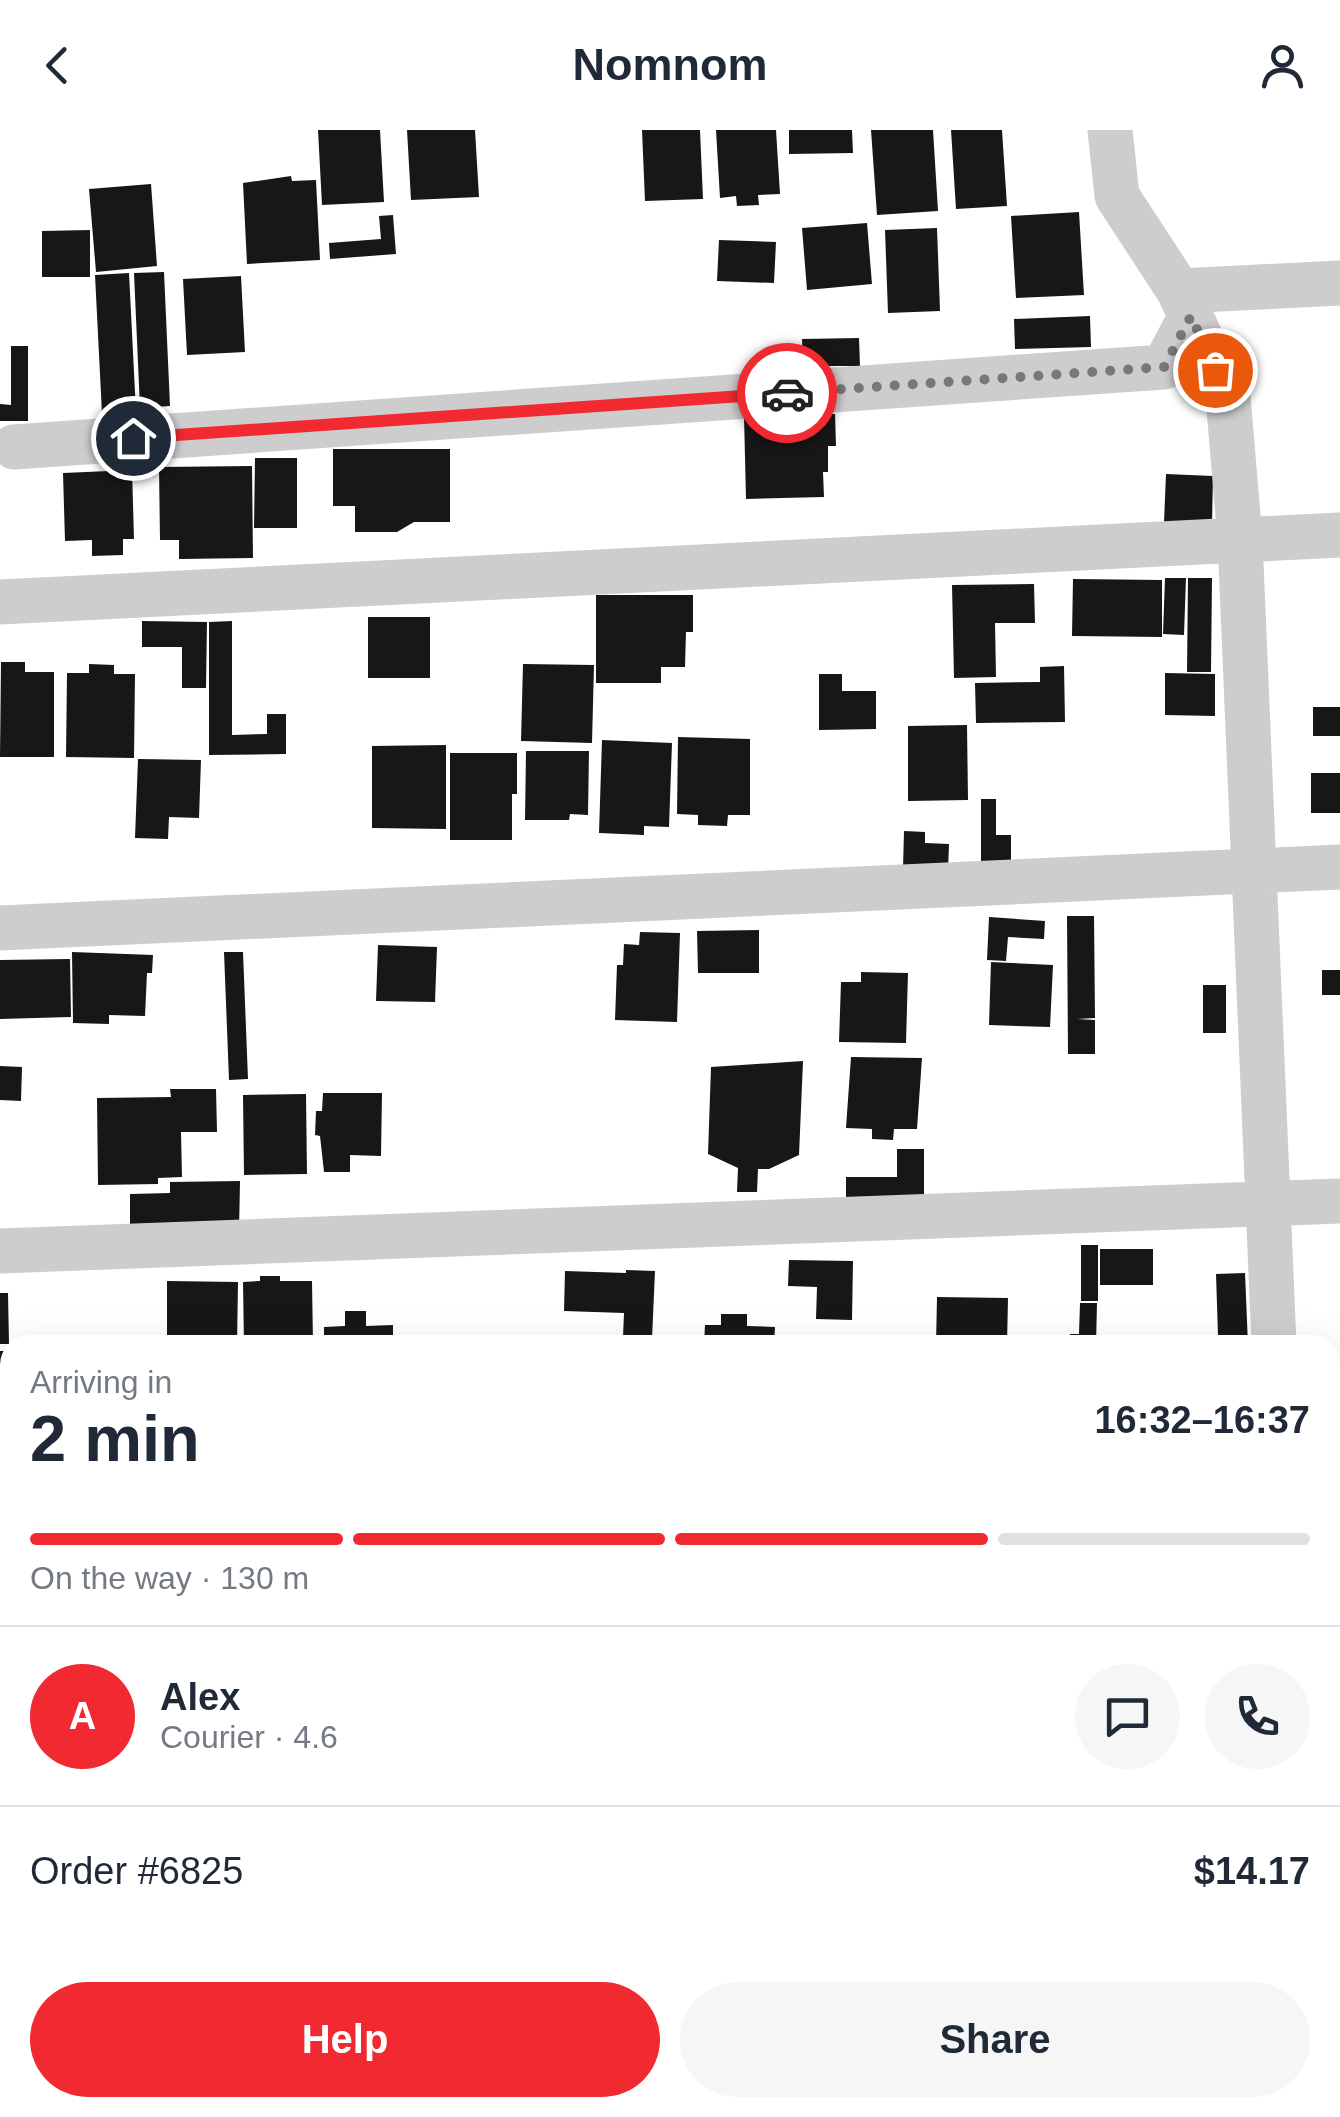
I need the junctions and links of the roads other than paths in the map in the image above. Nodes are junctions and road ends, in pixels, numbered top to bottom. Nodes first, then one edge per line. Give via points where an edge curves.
1 (1110, 130) edge
2 (1340, 284) edge
3 (1185, 304) junction
4 (14, 447) dead end
5 (1340, 535) edge
6 (1240, 539) junction
7 (0, 602) edge
8 (1340, 868) edge
9 (1254, 872) junction
10 (0, 928) edge
11 (1340, 1200) edge
12 (1268, 1204) junction
13 (0, 1251) edge
14 (1274, 1335) edge

1 - 3 street via 1117,196
2 - 3 street
3 - 4 street via 1164,367
3 - 6 street via 1228,397
5 - 6 street
6 - 7 street
6 - 9 street
8 - 9 street
9 - 10 street
9 - 12 street
11 - 12 street
12 - 13 street
12 - 14 street

